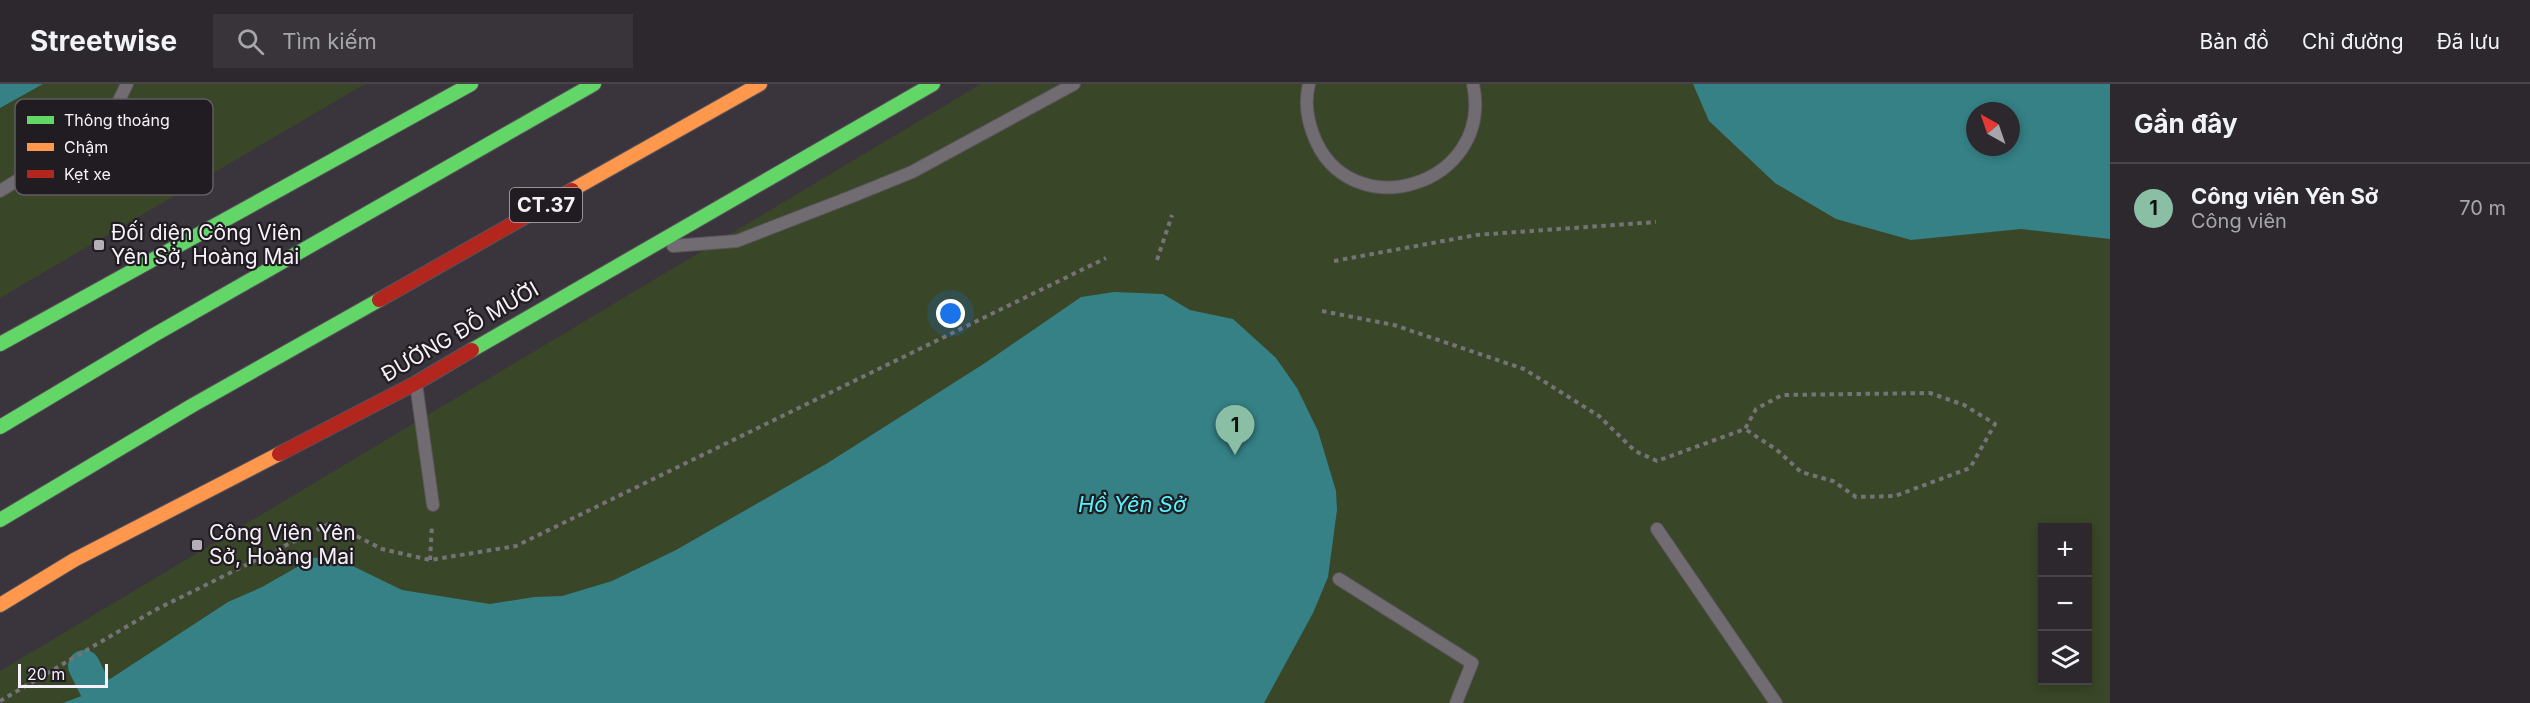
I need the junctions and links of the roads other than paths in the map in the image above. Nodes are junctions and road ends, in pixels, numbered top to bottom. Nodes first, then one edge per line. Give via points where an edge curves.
1 (127, 84) edge
2 (471, 84) edge
3 (594, 84) edge
4 (760, 84) edge
5 (933, 84) edge
6 (1074, 84) edge
7 (1309, 84) edge
8 (1473, 84) edge
9 (120, 99) edge
10 (15, 182) edge
11 (0, 191) edge
12 (648, 249) junction
13 (0, 344) edge
14 (416, 383) junction
15 (0, 427) edge
16 (433, 505) road end
17 (4, 526) edge
18 (1657, 529) dead end
19 (1339, 579) dead end
20 (0, 605) edge
21 (1456, 703) edge
22 (1776, 703) edge

1 - 9 lane
2 - 13 main road
3 - 15 main road
4 - 17 main road, CT.37 via 71,478
5 - 12 main road, ĐƯỜNG ĐỖ MƯỜI
6 - 12 lane via 912,171 737,241
7 - 8 lane via 1309,124 1325,156 1353,179 1388,188 1406,187 1439,173 1464,147 1475,114
10 - 11 lane
12 - 14 main road, ĐƯỜNG ĐỖ MƯỜI
14 - 16 lane
14 - 20 main road, ĐƯỜNG ĐỖ MƯỜI via 74,560
18 - 22 lane
19 - 21 lane via 1472,663

